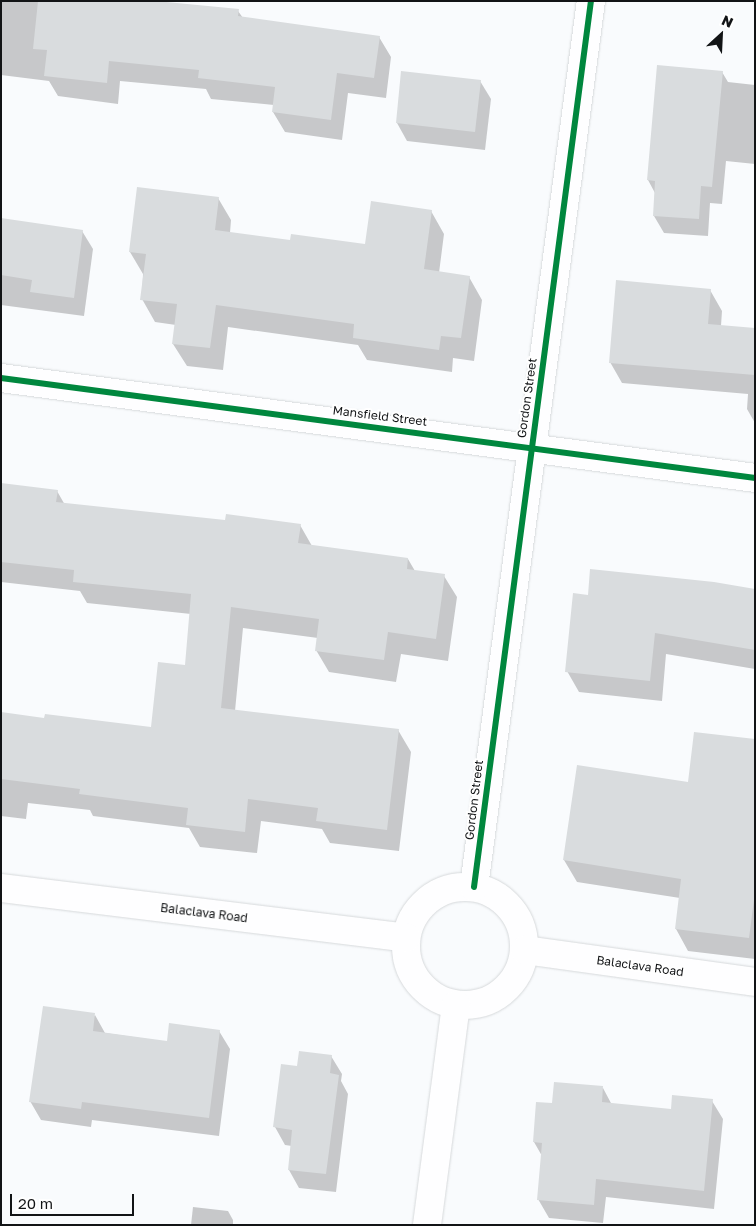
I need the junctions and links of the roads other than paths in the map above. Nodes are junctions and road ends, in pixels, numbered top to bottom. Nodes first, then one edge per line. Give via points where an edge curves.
1 (591, 1) edge
2 (1, 378) edge
3 (532, 447) junction
4 (755, 478) edge
5 (474, 887) junction
6 (1, 888) edge
7 (406, 938) junction
8 (525, 950) junction
9 (755, 982) edge
10 (456, 1005) junction
11 (427, 1225) edge

1 - 3 street, Gordon Street
2 - 3 street, Mansfield Street
3 - 4 street, Mansfield Street
3 - 5 street, Gordon Street
5 - 7 street via 445,890 428,899 415,914
5 - 8 street via 493,893 515,913 523,931
6 - 7 street, Balaclava Road
7 - 10 street via 407,961 421,986 437,998
8 - 9 street, Balaclava Road
8 - 10 street via 520,969 502,993 475,1004
10 - 11 street

